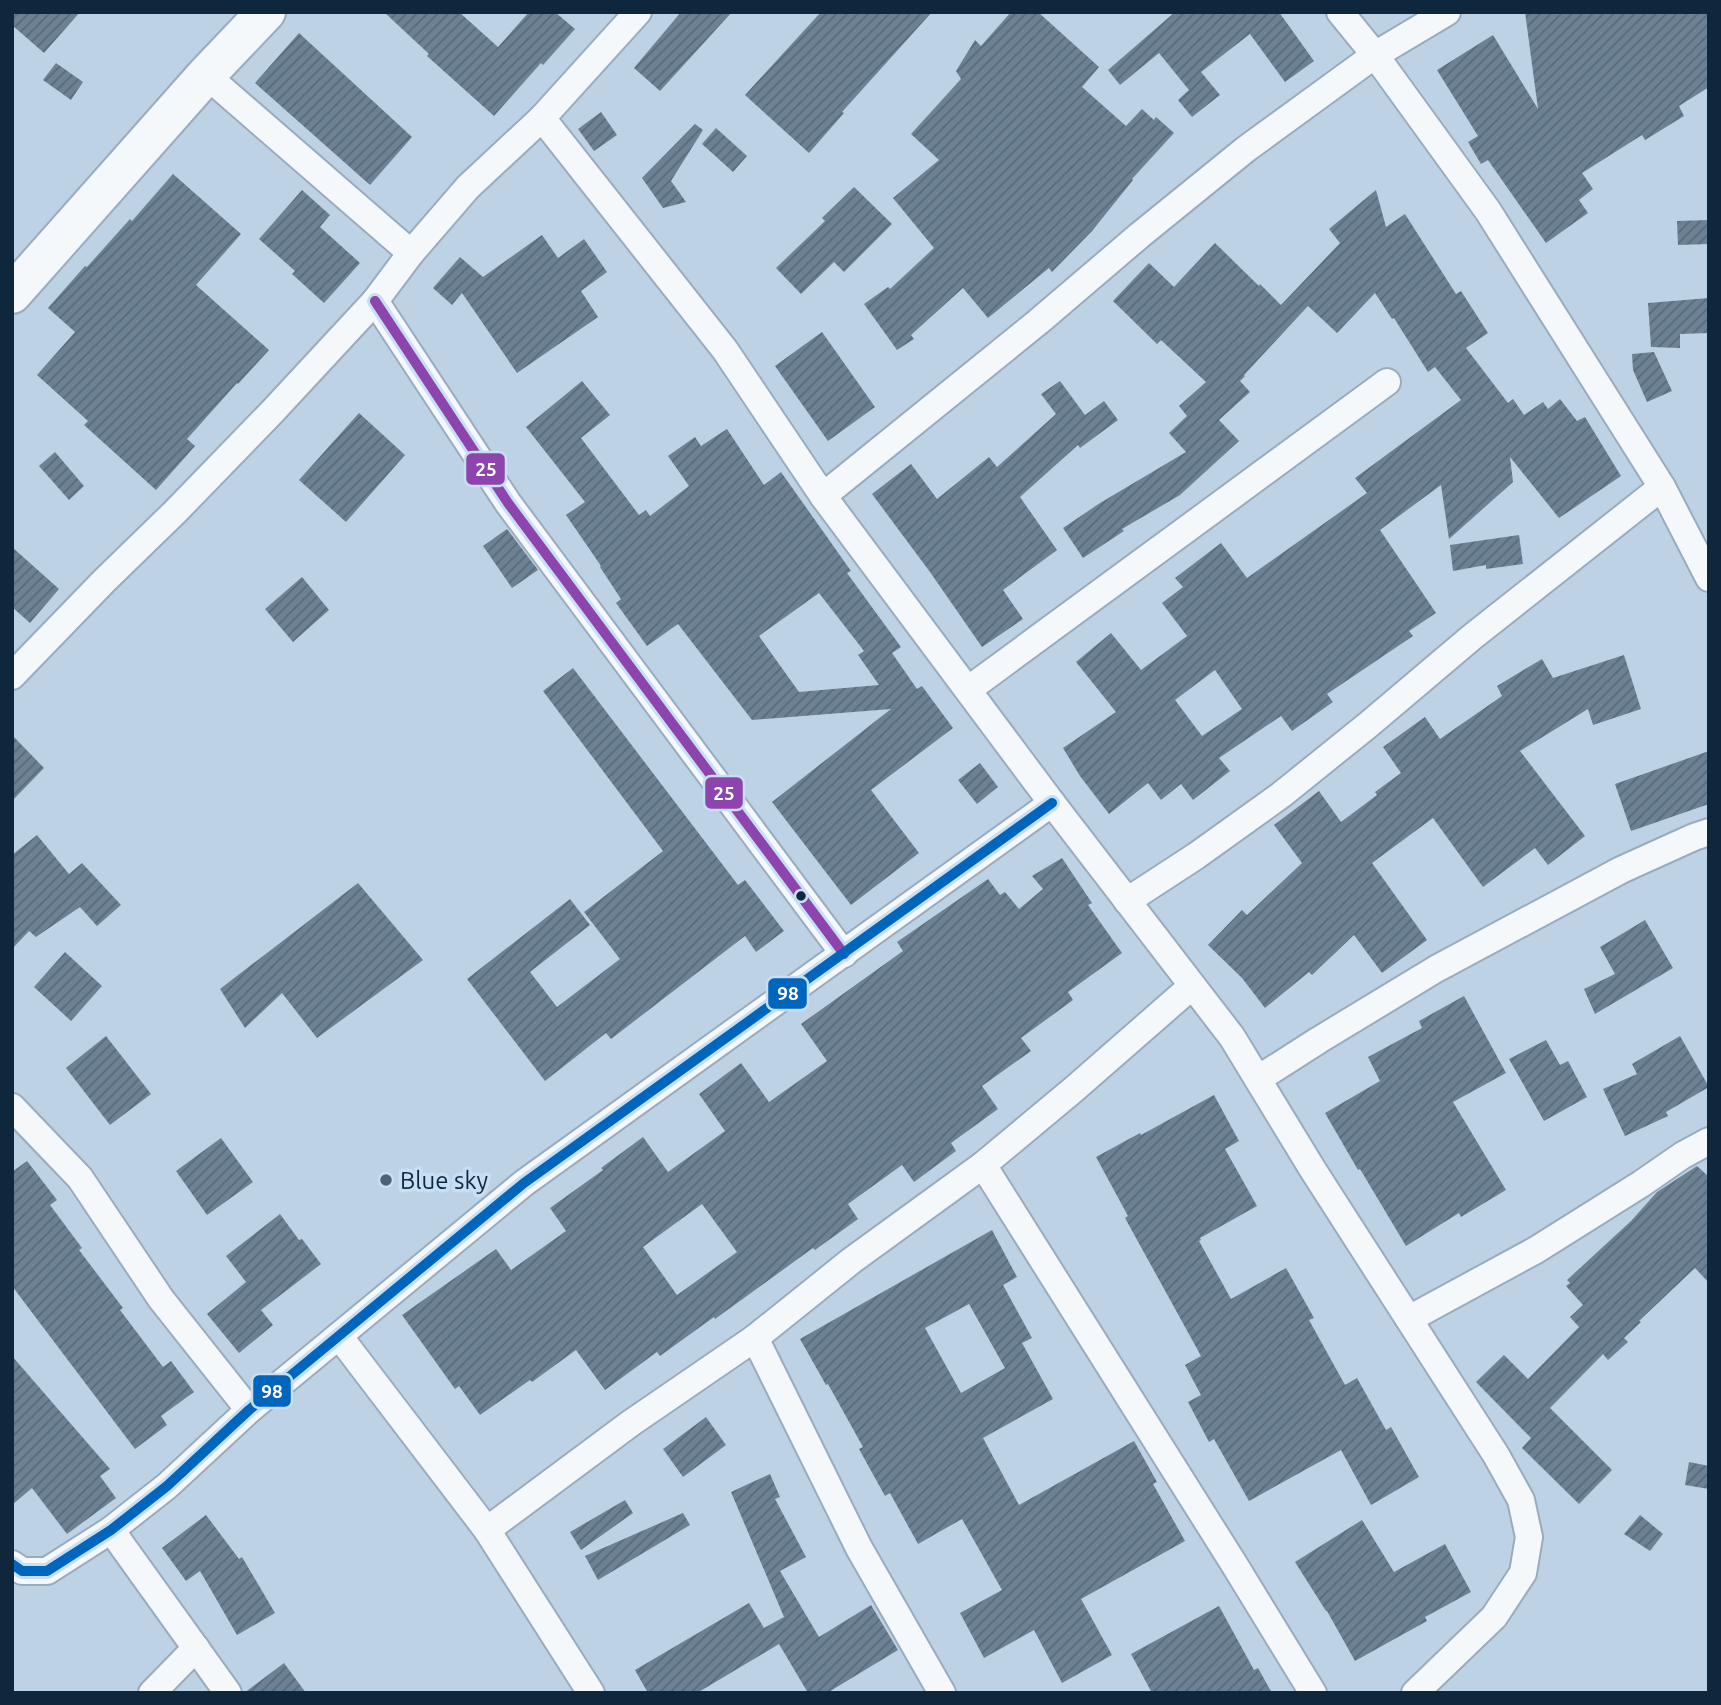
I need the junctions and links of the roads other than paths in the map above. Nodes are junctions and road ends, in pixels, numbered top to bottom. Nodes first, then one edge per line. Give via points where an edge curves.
1 (266, 12) edge
2 (638, 12) edge
3 (1340, 12) edge
4 (1447, 12) edge
5 (1375, 55) junction
6 (206, 75) junction
7 (542, 117) junction
8 (411, 253) junction
9 (12, 294) edge
10 (375, 301) junction
11 (1387, 382) dead end
12 (1662, 487) junction
13 (823, 496) junction
14 (1709, 578) edge
15 (12, 676) edge
16 (969, 689) junction
17 (1052, 803) junction
18 (1709, 832) edge
19 (1127, 901) junction
20 (844, 954) junction
21 (1192, 986) junction
22 (1258, 1079) junction
23 (12, 1107) edge
24 (1709, 1140) edge
25 (983, 1165) junction
26 (1409, 1319) junction
27 (339, 1336) junction
28 (755, 1338) junction
29 (249, 1410) junction
30 (111, 1530) junction
31 (487, 1530) junction
32 (12, 1564) edge
33 (195, 1648) junction
34 (152, 1693) edge
35 (228, 1693) edge
36 (591, 1693) edge
37 (942, 1693) edge
38 (1313, 1693) edge
39 (1415, 1693) edge

1 - 6 main road
2 - 7 street
3 - 5 street
4 - 5 street
5 - 12 street via 1488,211
5 - 13 street via 1246,149
6 - 8 street
6 - 9 main road
7 - 8 street via 468,187
7 - 13 street via 725,350
8 - 10 street
10 - 15 street
10 - 20 street via 508,503
11 - 16 street
12 - 14 street
12 - 19 street via 1472,636 1281,795
13 - 16 street
16 - 17 street
17 - 19 street
17 - 20 street
18 - 22 street via 1622,870 1436,970
19 - 21 street
20 - 27 street via 524,1183
21 - 22 street
21 - 25 street
22 - 26 street
23 - 29 street via 80,1178 161,1299
24 - 26 street via 1536,1251
25 - 28 street
25 - 38 street
26 - 39 street via 1521,1500 1529,1537 1523,1573 1494,1617
27 - 29 street
27 - 31 street
28 - 31 street
28 - 37 street via 859,1548
29 - 30 street via 167,1486
30 - 32 street via 47,1572 22,1571
30 - 33 street
31 - 36 street
33 - 34 street
33 - 35 street

